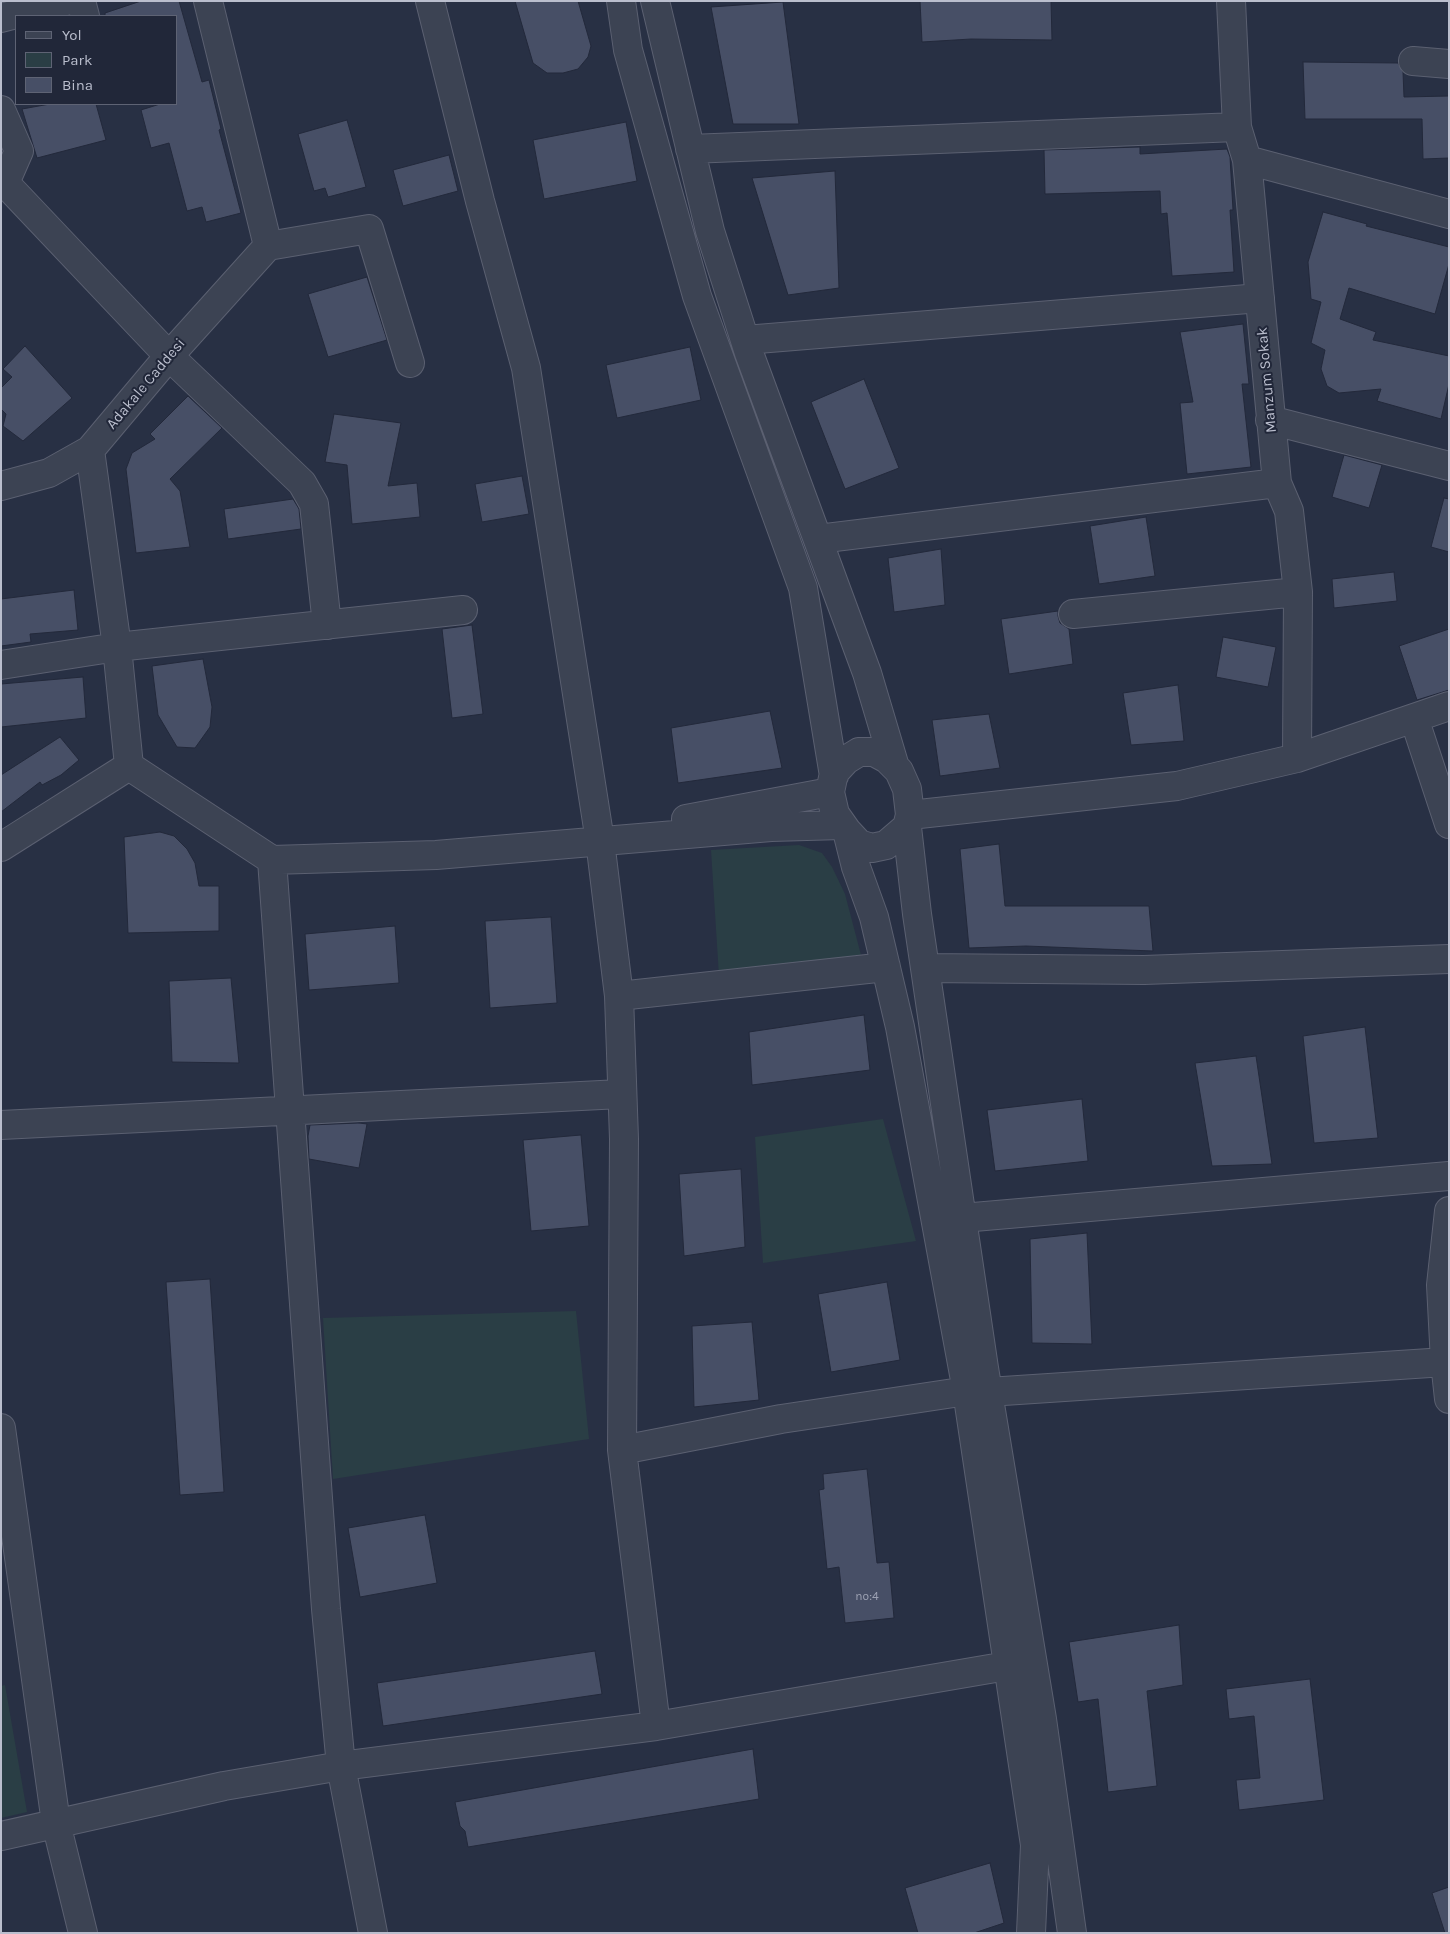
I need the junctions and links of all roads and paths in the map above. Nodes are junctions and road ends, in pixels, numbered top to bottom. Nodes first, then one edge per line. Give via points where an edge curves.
1 (66, 1) edge
2 (81, 1) edge
3 (208, 1) edge
4 (430, 1) edge
5 (621, 1) edge
6 (655, 1) edge
7 (1231, 1) edge
8 (85, 15) edge
9 (1, 18) edge
10 (1413, 61) dead end
11 (1449, 64) edge
12 (1, 110) edge
13 (1237, 127) junction
14 (690, 149) junction
15 (1247, 160) junction
16 (3, 184) edge
17 (1449, 214) edge
18 (268, 246) junction
19 (1260, 298) junction
20 (745, 340) junction
21 (169, 356) junction
22 (410, 363) dead end
23 (1270, 420) junction
24 (90, 450) junction
25 (1449, 466) edge
26 (1277, 484) junction
27 (1, 486) edge
28 (818, 539) junction
29 (1298, 592) junction
30 (463, 610) dead end
31 (1074, 614) dead end
32 (327, 625) junction
33 (117, 648) junction
34 (1, 665) edge
35 (1449, 706) edge
36 (1414, 718) junction
37 (1297, 758) junction
38 (129, 766) junction
39 (895, 767) junction
40 (832, 784) junction
41 (909, 821) junction
42 (1449, 824) edge
43 (845, 828) junction
44 (600, 841) junction
45 (1, 847) edge
46 (272, 860) junction
47 (1449, 958) edge
48 (886, 967) junction
49 (925, 968) junction
50 (619, 996) junction
51 (621, 1094) junction
52 (290, 1110) junction
53 (1, 1126) edge
54 (1449, 1176) edge
55 (1449, 1210) edge
56 (962, 1218) junction
57 (1445, 1285) edge
58 (1445, 1362) junction
59 (978, 1391) junction
60 (1449, 1399) edge
61 (1, 1428) edge
62 (622, 1450) junction
63 (5, 1482) edge
64 (1007, 1666) junction
65 (656, 1726) junction
66 (341, 1766) junction
67 (56, 1823) junction
68 (1, 1836) edge
69 (83, 1933) edge
70 (372, 1933) edge
71 (1030, 1933) edge
72 (1044, 1933) edge
73 (1054, 1933) edge
74 (1072, 1933) edge

1 - 9 street
2 - 8 street
3 - 18 street
4 - 44 street via 526,368
5 - 40 street via 628,50 697,296 803,588
6 - 14 street
7 - 13 street, Manzum Sokak
10 - 11 street
12 - 16 street via 19,151
13 - 14 street
13 - 15 street, Manzum Sokak
14 - 20 street via 710,231
15 - 17 street
15 - 19 street, Manzum Sokak
16 - 21 street
18 - 21 street, Adakale Caddesi
18 - 22 street via 369,229
19 - 20 street
19 - 23 street, Manzum Sokak
20 - 28 street
21 - 24 street, Adakale Caddesi
21 - 32 street via 302,483 314,504
23 - 25 street
23 - 26 street, Manzum Sokak
24 - 27 street, Adakale Caddesi via 49,473
24 - 33 street
26 - 28 street
26 - 29 street, Manzum Sokak via 1289,511
28 - 39 street via 867,673
29 - 31 street
29 - 37 street, Manzum Sokak
30 - 32 street
32 - 33 street
33 - 34 street
33 - 38 street
35 - 36 street
36 - 37 street
36 - 42 street
37 - 41 street via 1177,786
38 - 45 street
38 - 46 street
39 - 40 street via 874,752 859,752 846,760
39 - 41 street via 907,790
40 - 43 street via 835,814
40 - 44 street
41 - 43 street via 886,845 872,848 859,844
41 - 49 street
43 - 44 street via 771,827
43 - 48 street via 874,917
44 - 46 street via 436,855
44 - 50 street
46 - 52 street
47 - 49 street via 1144,970
48 - 50 street
48 - 59 street
49 - 56 street
50 - 51 street
51 - 52 street
51 - 62 street via 624,1139
52 - 53 street
52 - 66 street via 326,1609
54 - 56 street
55 - 57 street
56 - 59 street
57 - 58 street
58 - 59 street
58 - 60 street
59 - 62 street via 781,1419
59 - 64 street
59 - 74 street via 1042,1719
61 - 63 street
62 - 65 street
63 - 67 street via 39,1689
64 - 65 street
64 - 71 street via 1035,1846
65 - 66 street
66 - 67 street via 224,1786
66 - 70 street
67 - 68 street
67 - 69 street
72 - 73 street

